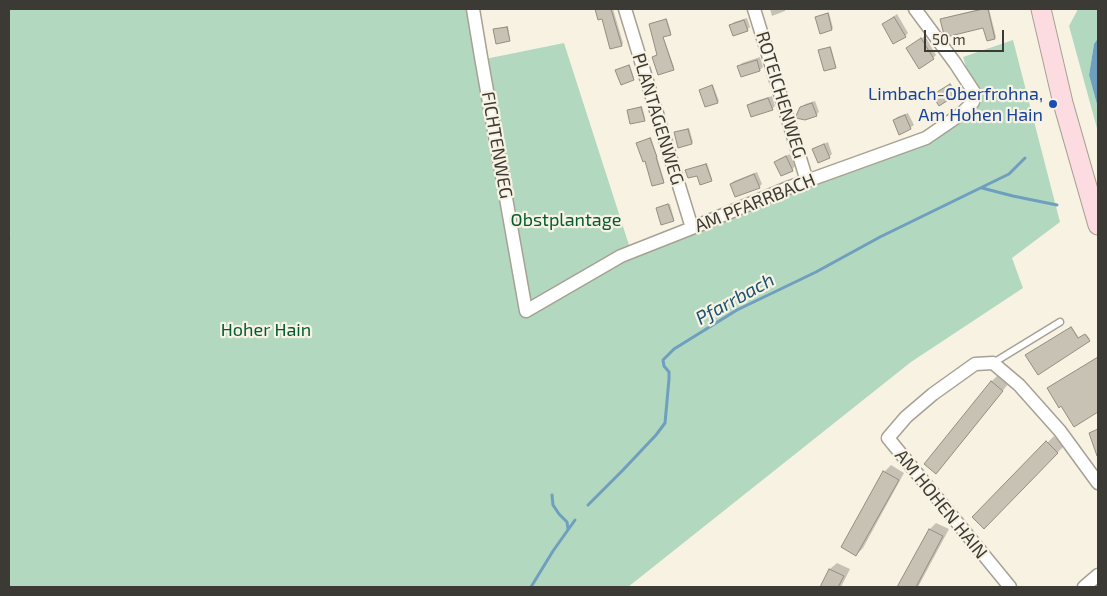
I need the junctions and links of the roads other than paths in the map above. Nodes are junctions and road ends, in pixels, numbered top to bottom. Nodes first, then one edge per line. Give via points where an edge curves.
1 (473, 9) edge
2 (624, 9) edge
3 (754, 9) edge
4 (915, 9) edge
5 (1041, 9) edge
6 (807, 181) junction
7 (1098, 225) edge
8 (692, 228) junction
9 (526, 311) joint
10 (1060, 322) dead end
11 (993, 363) junction
12 (1098, 483) edge
13 (1098, 575) edge
14 (1010, 587) edge
15 (1084, 587) edge

1 - 9 street, FICHTENWEG
2 - 8 street, PLANTAGENWEG
3 - 6 street, ROTEICHENWEG
4 - 6 street, AM PFARRBACH via 974,92 973,102 962,114 926,138
5 - 7 main road
6 - 8 street, AM PFARRBACH
8 - 9 street, AM PFARRBACH via 621,256
10 - 11 lane
11 - 12 street via 1019,385 1060,431
11 - 14 street, AM HOHEN HAIN via 975,364 933,394 888,438
13 - 15 street

